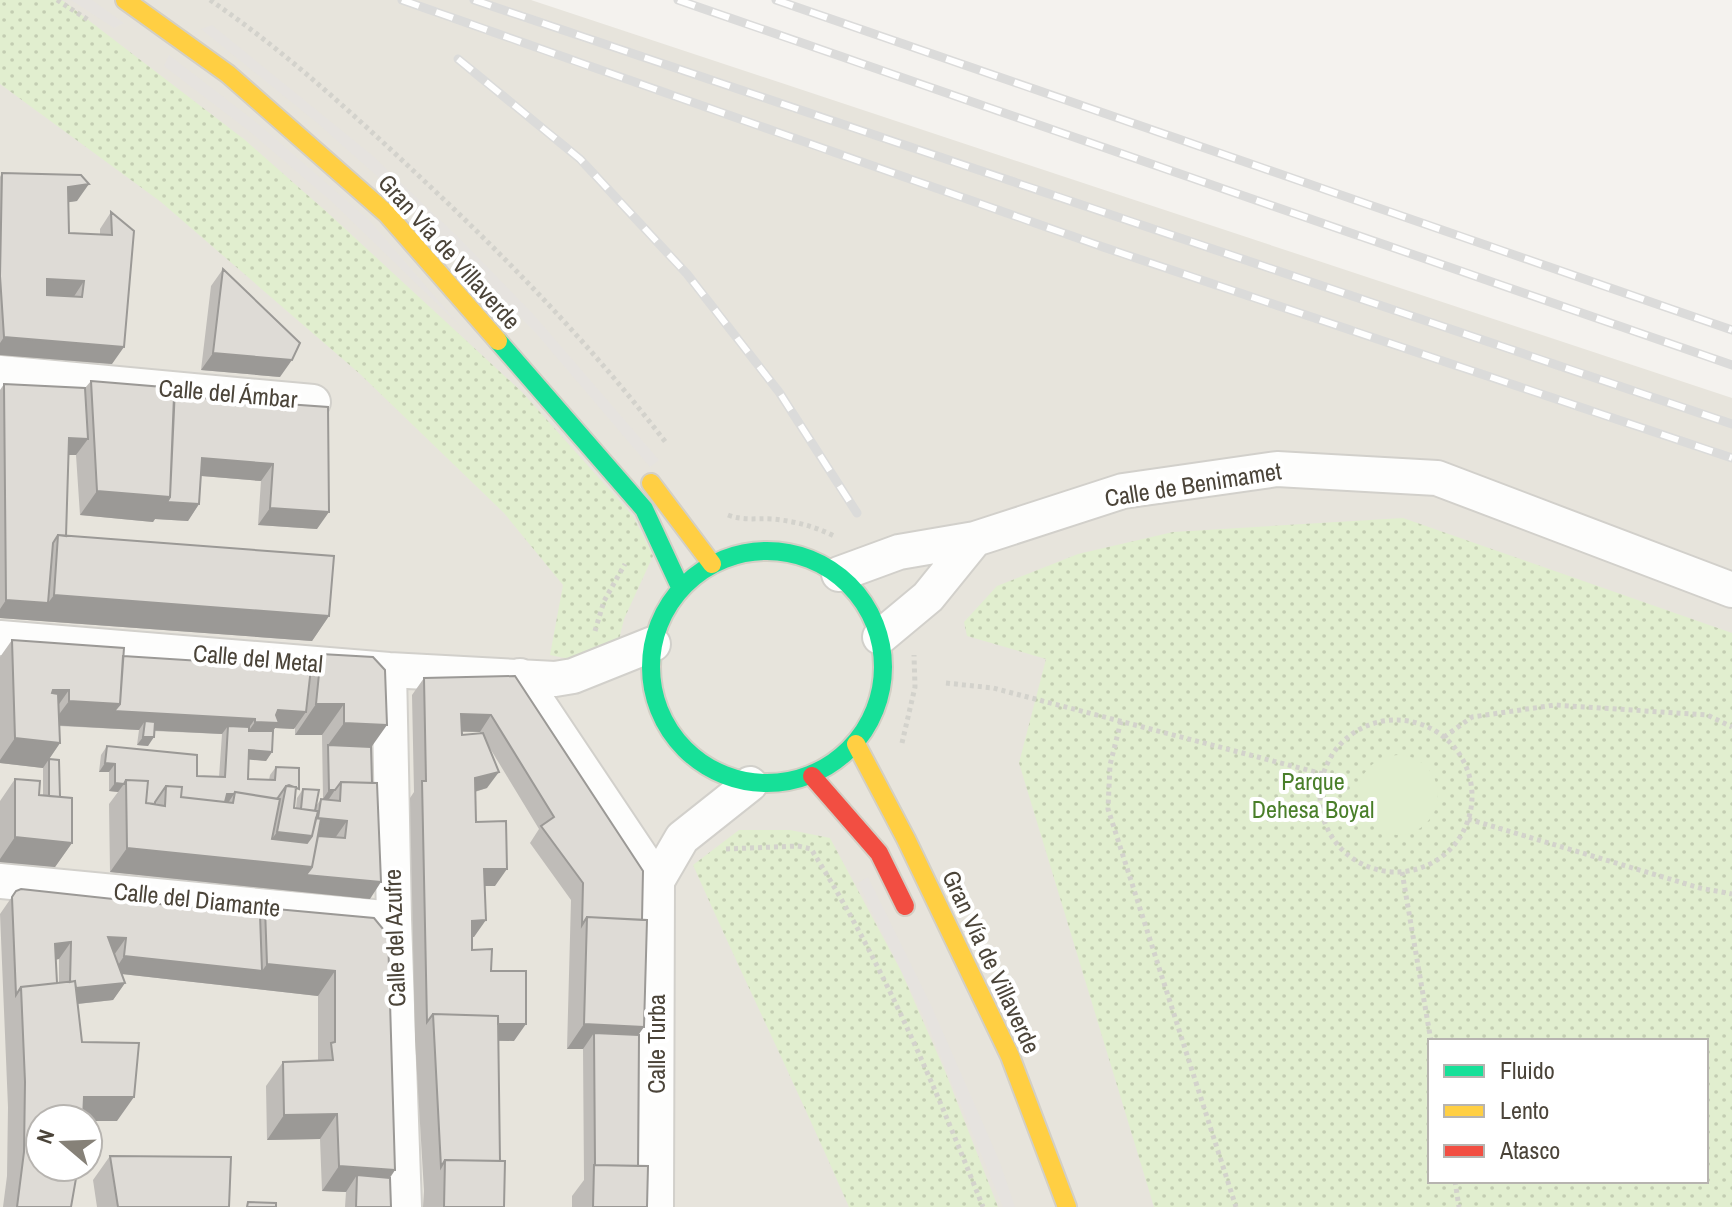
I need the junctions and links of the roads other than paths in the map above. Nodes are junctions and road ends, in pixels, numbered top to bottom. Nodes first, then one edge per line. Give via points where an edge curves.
1 (125, 0) edge
2 (145, 0) edge
3 (456, 265) dead end
4 (0, 373) edge
5 (313, 402) edge
6 (639, 469) dead end
7 (975, 539) junction
8 (841, 558) junction
9 (712, 564) junction
10 (681, 589) junction
11 (1732, 590) edge
12 (880, 637) junction
13 (0, 638) edge
14 (653, 644) junction
15 (389, 670) junction
16 (520, 676) junction
17 (856, 744) junction
18 (812, 776) junction
19 (750, 784) junction
20 (0, 881) edge
21 (657, 881) junction
22 (394, 919) junction
23 (914, 923) dead end
24 (404, 1207) edge
25 (656, 1207) edge
26 (1067, 1207) edge

1 - 10 street, Gran Vía de Villaverde via 228,74 387,214 644,509
2 - 3 street, Gran Vía de Villaverde via 249,77 394,201
4 - 5 street, Calle del Ámbar
6 - 9 street
7 - 8 street, Calle de Benimamet
7 - 11 street, Calle de Benimamet via 1123,491 1277,469 1437,478
7 - 12 street via 928,597
8 - 9 street via 777,550 743,552
8 - 12 street
9 - 10 street
10 - 14 street
12 - 17 street via 884,675 876,712
13 - 15 street, Calle del Metal
14 - 16 street, Calle del Metal via 573,676
14 - 19 street via 651,682 662,718 684,750 714,772
15 - 16 street, Calle del Metal
15 - 22 street, Calle del Azufre
16 - 21 street
17 - 18 street
17 - 26 street, Gran Vía de Villaverde via 1010,1056
18 - 19 street via 782,784
18 - 23 street via 879,853
19 - 21 street, Calle Turba via 682,838
20 - 22 street, Calle del Diamante
21 - 25 street, Calle Turba
22 - 24 street, Calle del Azufre

